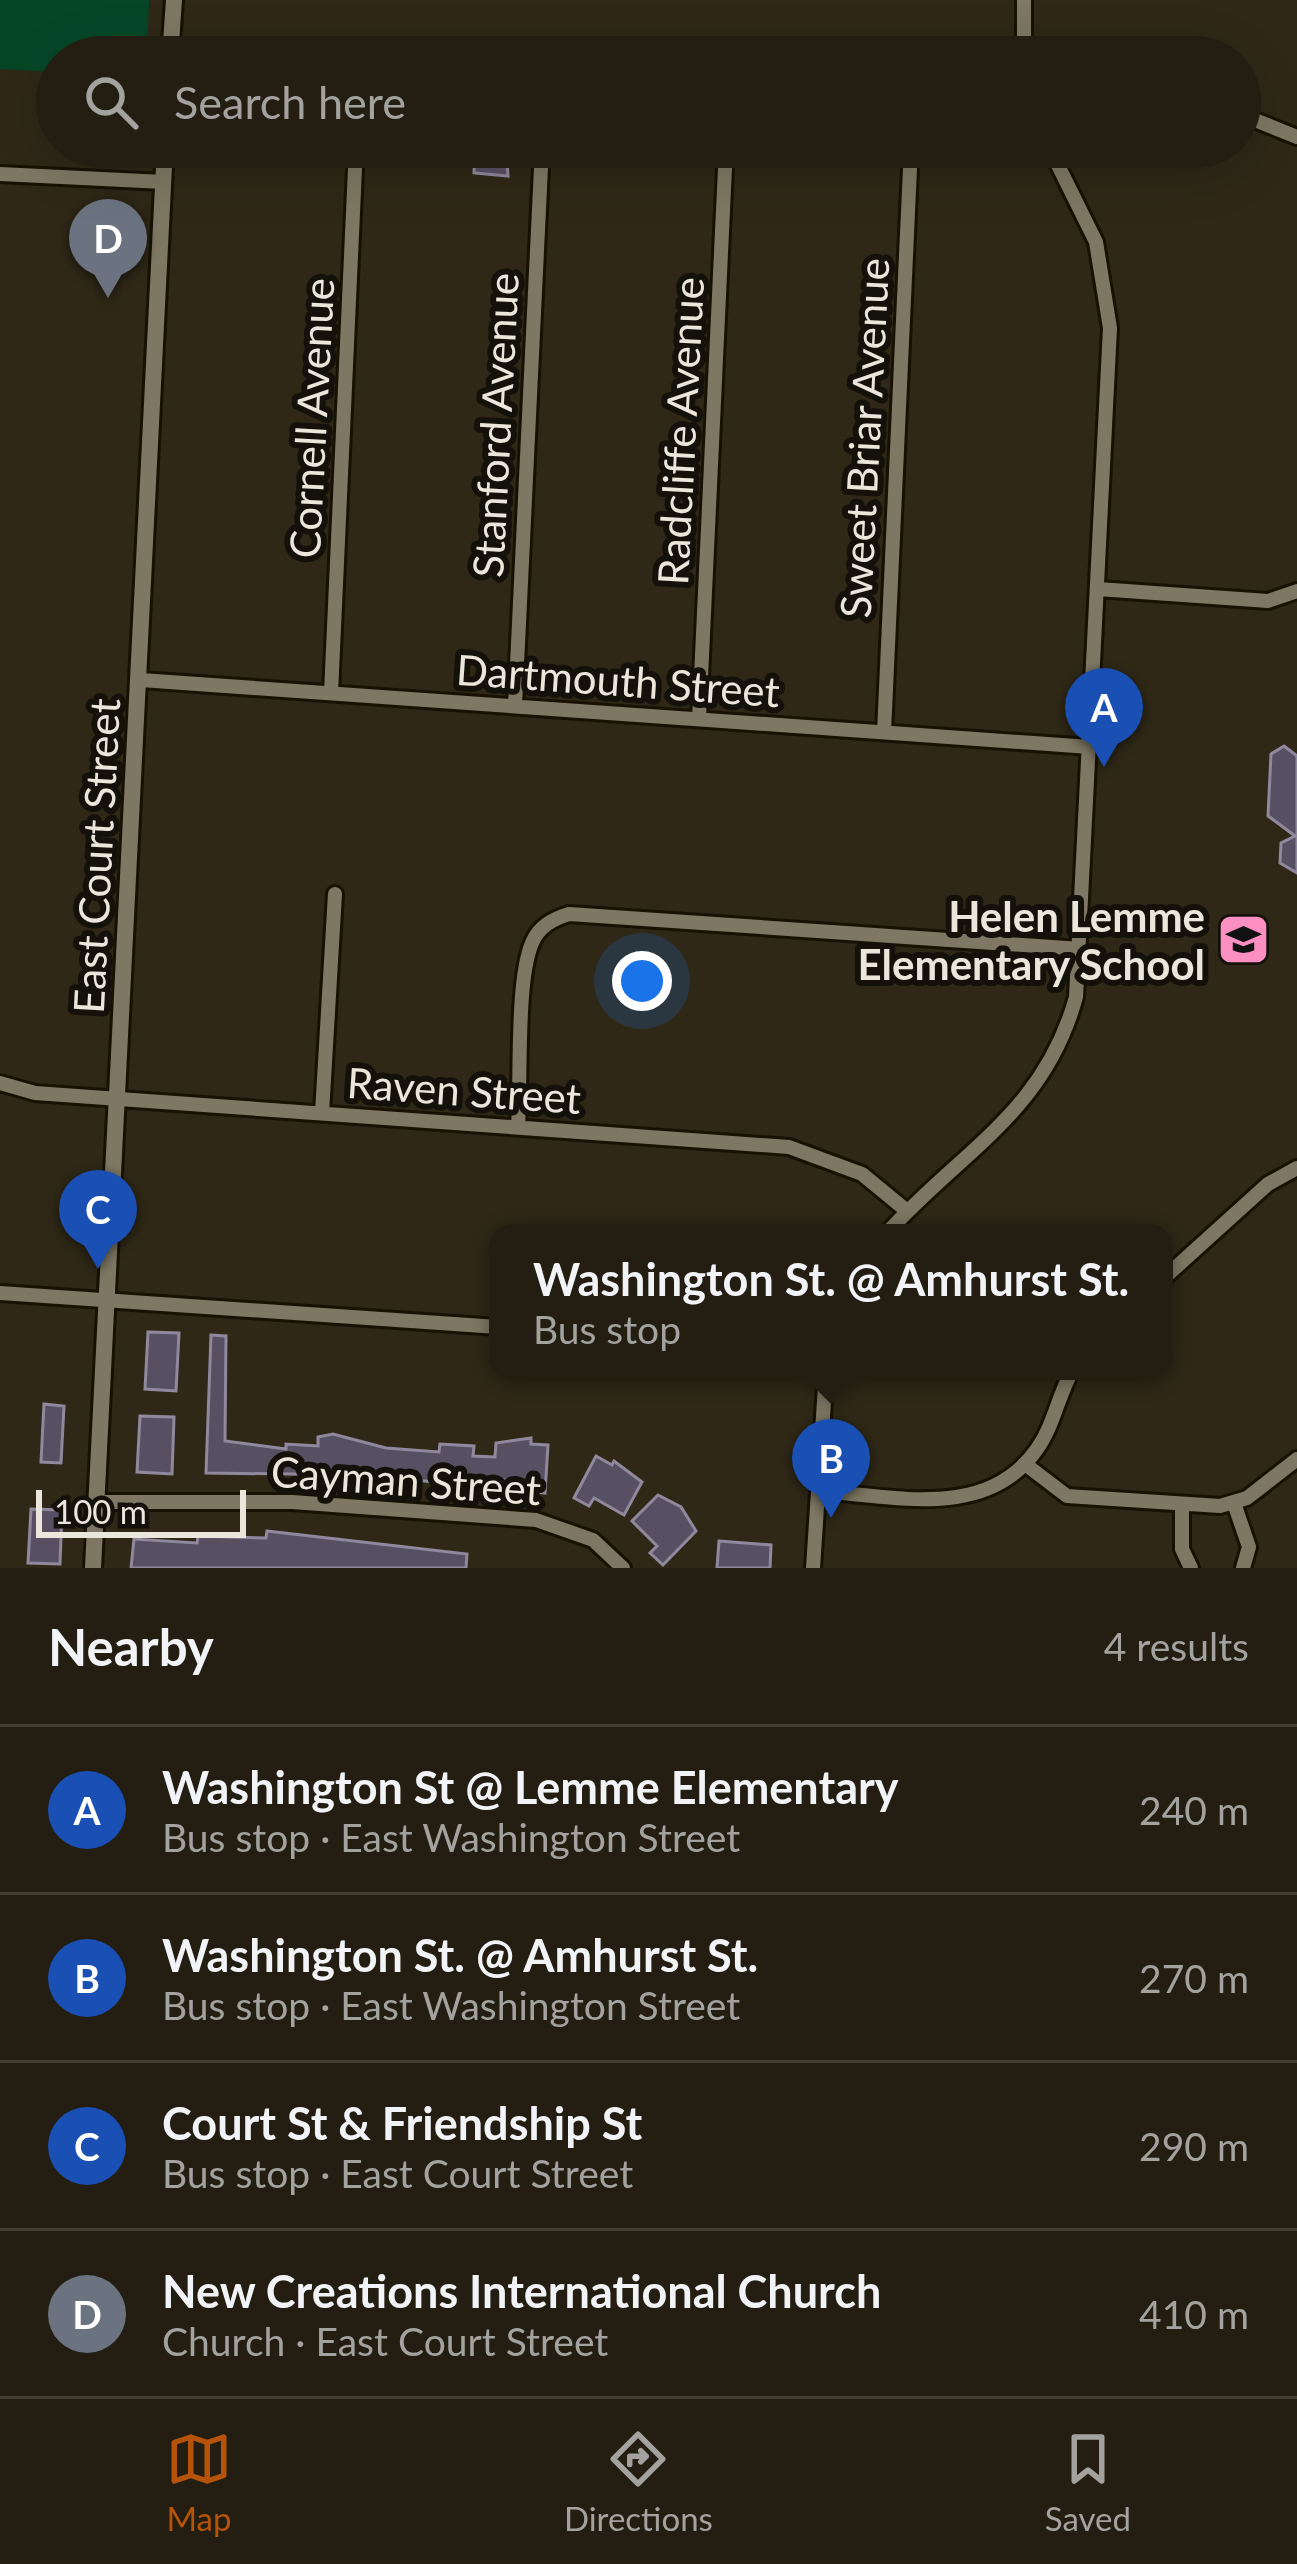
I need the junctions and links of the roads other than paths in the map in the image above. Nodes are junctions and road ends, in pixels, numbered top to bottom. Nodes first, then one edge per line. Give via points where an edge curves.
1 (174, 0) edge
2 (1024, 0) edge
3 (171, 36) edge
4 (1024, 36) edge
5 (1261, 123) edge
6 (1297, 136) edge
7 (165, 168) edge
8 (355, 168) edge
9 (541, 168) edge
10 (725, 168) edge
11 (910, 168) edge
12 (1059, 168) edge
13 (0, 175) edge
14 (164, 182) junction
15 (1098, 589) junction
16 (1297, 591) edge
17 (141, 680) junction
18 (331, 693) junction
19 (515, 706) junction
20 (699, 719) junction
21 (884, 732) junction
22 (1090, 747) junction
23 (335, 894) dead end
24 (1081, 949) junction
25 (0, 1082) edge
26 (118, 1099) junction
27 (322, 1113) junction
28 (518, 1127) junction
29 (1297, 1168) edge
30 (908, 1211) junction
31 (896, 1224) edge
32 (1173, 1271) edge
33 (0, 1293) edge
34 (108, 1301) junction
35 (489, 1326) edge
36 (825, 1380) edge
37 (1068, 1380) edge
38 (1297, 1460) edge
39 (1025, 1464) junction
40 (818, 1491) junction
41 (97, 1502) junction
42 (1234, 1503) junction
43 (1182, 1505) junction
44 (93, 1568) edge
45 (623, 1568) edge
46 (813, 1568) edge
47 (1191, 1568) edge
48 (1244, 1568) edge

1 - 3 street
2 - 4 street
5 - 6 street
7 - 14 street, East Court Street
8 - 18 street, Cornell Avenue
9 - 19 street, Stanford Avenue
10 - 20 street, Radcliffe Avenue
11 - 21 street, Sweet Briar Avenue
12 - 15 street via 1091,229 1108,299
13 - 14 street
14 - 17 street, East Court Street
15 - 16 street via 1268,601
15 - 22 street
17 - 18 street, Dartmouth Street
17 - 26 street, East Court Street
18 - 19 street, Dartmouth Street
19 - 20 street, Dartmouth Street
20 - 21 street, Dartmouth Street
21 - 22 street, Dartmouth Street
22 - 24 street
23 - 27 street
24 - 28 street via 556,918 537,934 528,960
24 - 30 street via 1076,998 1046,1073 1011,1118
25 - 26 street, Raven Street
26 - 27 street, Raven Street
26 - 34 street, East Court Street
27 - 28 street, Raven Street
28 - 30 street, Raven Street via 789,1147 862,1174
29 - 32 street via 1268,1184
30 - 31 street
33 - 34 street
34 - 35 street
34 - 41 street, East Court Street
36 - 40 street
37 - 39 street
38 - 42 street
39 - 40 street via 988,1491 951,1499
39 - 43 street via 1066,1496
40 - 46 street
41 - 44 street, East Court Street
41 - 45 street, Cayman Street via 292,1502 536,1520 574,1530
42 - 43 street
42 - 48 street via 1249,1547
43 - 47 street via 1182,1550

